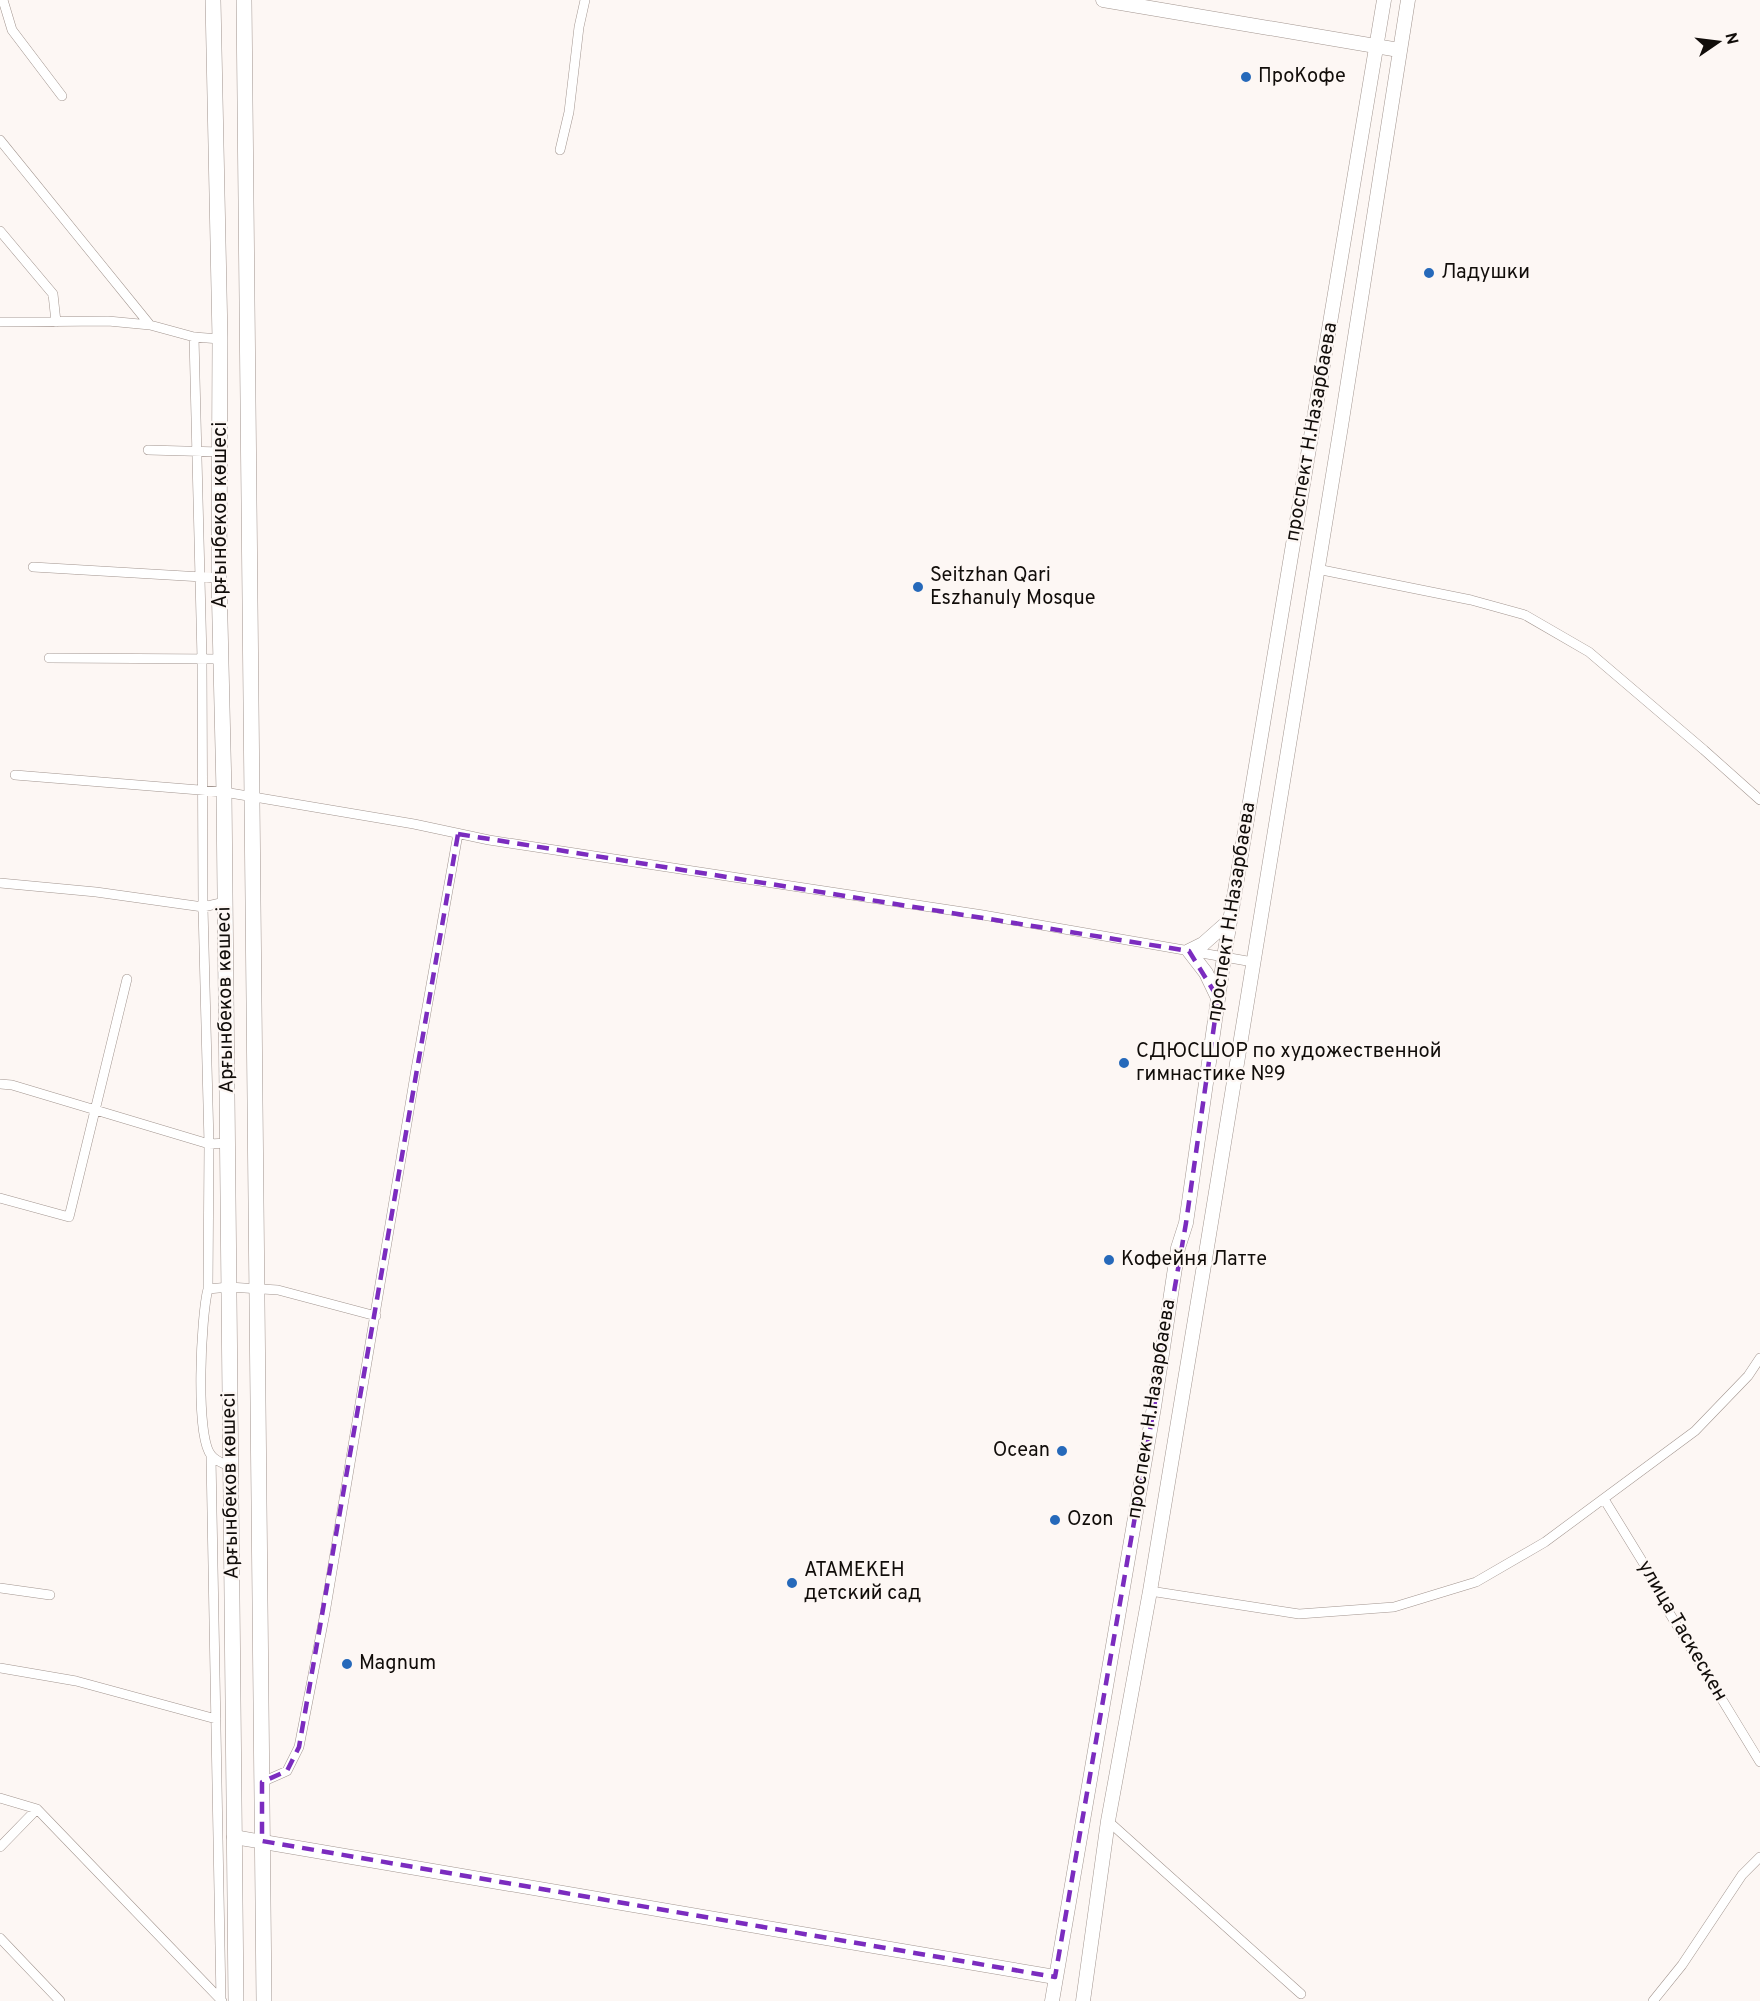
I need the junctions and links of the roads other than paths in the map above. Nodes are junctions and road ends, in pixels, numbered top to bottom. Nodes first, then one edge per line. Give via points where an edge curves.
1 (3, 0) edge
2 (213, 0) edge
3 (244, 0) edge
4 (585, 0) edge
5 (1103, 0) edge
6 (1384, 0) edge
7 (1408, 0) edge
8 (1377, 47) junction
9 (1400, 50) junction
10 (62, 96) dead end
11 (0, 140) edge
12 (560, 150) dead end
13 (0, 231) edge
14 (0, 322) edge
15 (57, 322) junction
16 (150, 325) junction
17 (194, 337) junction
18 (220, 339) junction
19 (148, 450) dead end
20 (197, 451) junction
21 (220, 452) junction
22 (33, 567) dead end
23 (1317, 569) junction
24 (199, 577) junction
25 (219, 578) junction
26 (49, 658) dead end
27 (202, 659) junction
28 (222, 659) junction
29 (15, 775) dead end
30 (203, 790) junction
31 (225, 792) junction
32 (252, 796) junction
33 (1760, 800) edge
34 (458, 834) junction
35 (0, 883) edge
36 (225, 902) junction
37 (203, 907) junction
38 (1230, 921) junction
39 (1189, 951) junction
40 (1224, 957) junction
41 (1253, 962) junction
42 (127, 979) dead end
43 (1218, 998) junction
44 (0, 1083) edge
45 (94, 1110) junction
46 (228, 1143) junction
47 (209, 1144) junction
48 (0, 1198) edge
49 (229, 1287) junction
50 (208, 1288) junction
51 (257, 1289) junction
52 (376, 1316) junction
53 (1760, 1358) edge
54 (211, 1457) junction
55 (231, 1467) junction
56 (1604, 1499) junction
57 (0, 1588) edge
58 (1150, 1591) junction
59 (50, 1595) dead end
60 (0, 1668) edge
61 (216, 1719) junction
62 (1760, 1762) edge
63 (262, 1782) junction
64 (0, 1798) edge
65 (37, 1809) junction
66 (1108, 1821) junction
67 (234, 1837) junction
68 (262, 1841) junction
69 (0, 1847) edge
70 (1760, 1857) edge
71 (0, 1938) edge
72 (1055, 1977) junction
73 (1301, 1994) dead end
74 (60, 2001) edge
75 (222, 2001) edge
76 (236, 2001) edge
77 (264, 2001) edge
78 (1052, 2001) edge
79 (1083, 2001) edge
80 (1653, 2001) edge

1 - 10 street via 12,30
2 - 18 main road, Арғынбеков көшесі
3 - 32 main road, Арғынбеков көшесі
4 - 12 street
5 - 8 main road
6 - 8 main road, проспект Н.Назарбаева
7 - 9 main road, проспект Н.Назарбаева
8 - 9 main road
8 - 38 main road, проспект Н.Назарбаева
9 - 23 main road, проспект Н.Назарбаева
11 - 16 street
13 - 15 street via 52,294
14 - 15 street
15 - 16 street
16 - 17 street
17 - 18 street
17 - 20 street
18 - 21 main road, Арғынбеков көшесі
19 - 20 street
20 - 21 street
20 - 24 street
21 - 25 main road, Арғынбеков көшесі
22 - 24 street
23 - 33 street via 1525,615 1589,652
23 - 41 main road, проспект Н.Назарбаева
24 - 25 street
24 - 27 street
25 - 28 main road, Арғынбеков көшесі
26 - 27 street
27 - 28 street
27 - 30 street
28 - 31 main road, Арғынбеков көшесі
29 - 30 street
30 - 31 street
30 - 37 street
31 - 32 street
31 - 36 main road, Арғынбеков көшесі
32 - 34 street
32 - 51 main road, Арғынбеков көшесі
34 - 39 street
34 - 52 street
35 - 37 street
36 - 37 street
36 - 46 main road, Арғынбеков көшесі
37 - 47 street
38 - 39 main road via 1203,945
38 - 40 main road, проспект Н.Назарбаева
39 - 40 street
39 - 43 main road
40 - 41 street
40 - 43 main road, проспект Н.Назарбаева
41 - 58 main road, проспект Н.Назарбаева
42 - 45 street
43 - 72 main road, проспект Н.Назарбаева via 1186,1223 1178,1248
44 - 45 street
45 - 47 street
45 - 48 street via 69,1217
46 - 47 street
46 - 49 main road, Арғынбеков көшесі
47 - 50 street
49 - 50 street
49 - 51 street
49 - 55 main road, Арғынбеков көшесі
50 - 54 street via 202,1321 202,1426
51 - 52 street via 278,1290
51 - 63 main road, Арғынбеков көшесі
52 - 63 street via 299,1748 287,1771
53 - 56 street via 1748,1376 1695,1431
54 - 55 street
54 - 61 street
55 - 67 main road, Арғынбеков көшесі
56 - 58 street via 1545,1542 1476,1582 1394,1607 1299,1614
56 - 62 street, улица Таскескен
57 - 59 street
58 - 66 main road, проспект Н.Назарбаева
60 - 61 street via 76,1681
61 - 75 street
63 - 68 main road, Арғынбеков көшесі
64 - 65 street
65 - 69 street
65 - 75 street
66 - 73 street
66 - 79 main road, проспект Н.Назарбаева
67 - 68 main road
67 - 76 main road, Арғынбеков көшесі
68 - 72 main road
68 - 77 main road, Арғынбеков көшесі
70 - 80 street via 1742,1875
71 - 74 street
72 - 78 main road, проспект Н.Назарбаева

